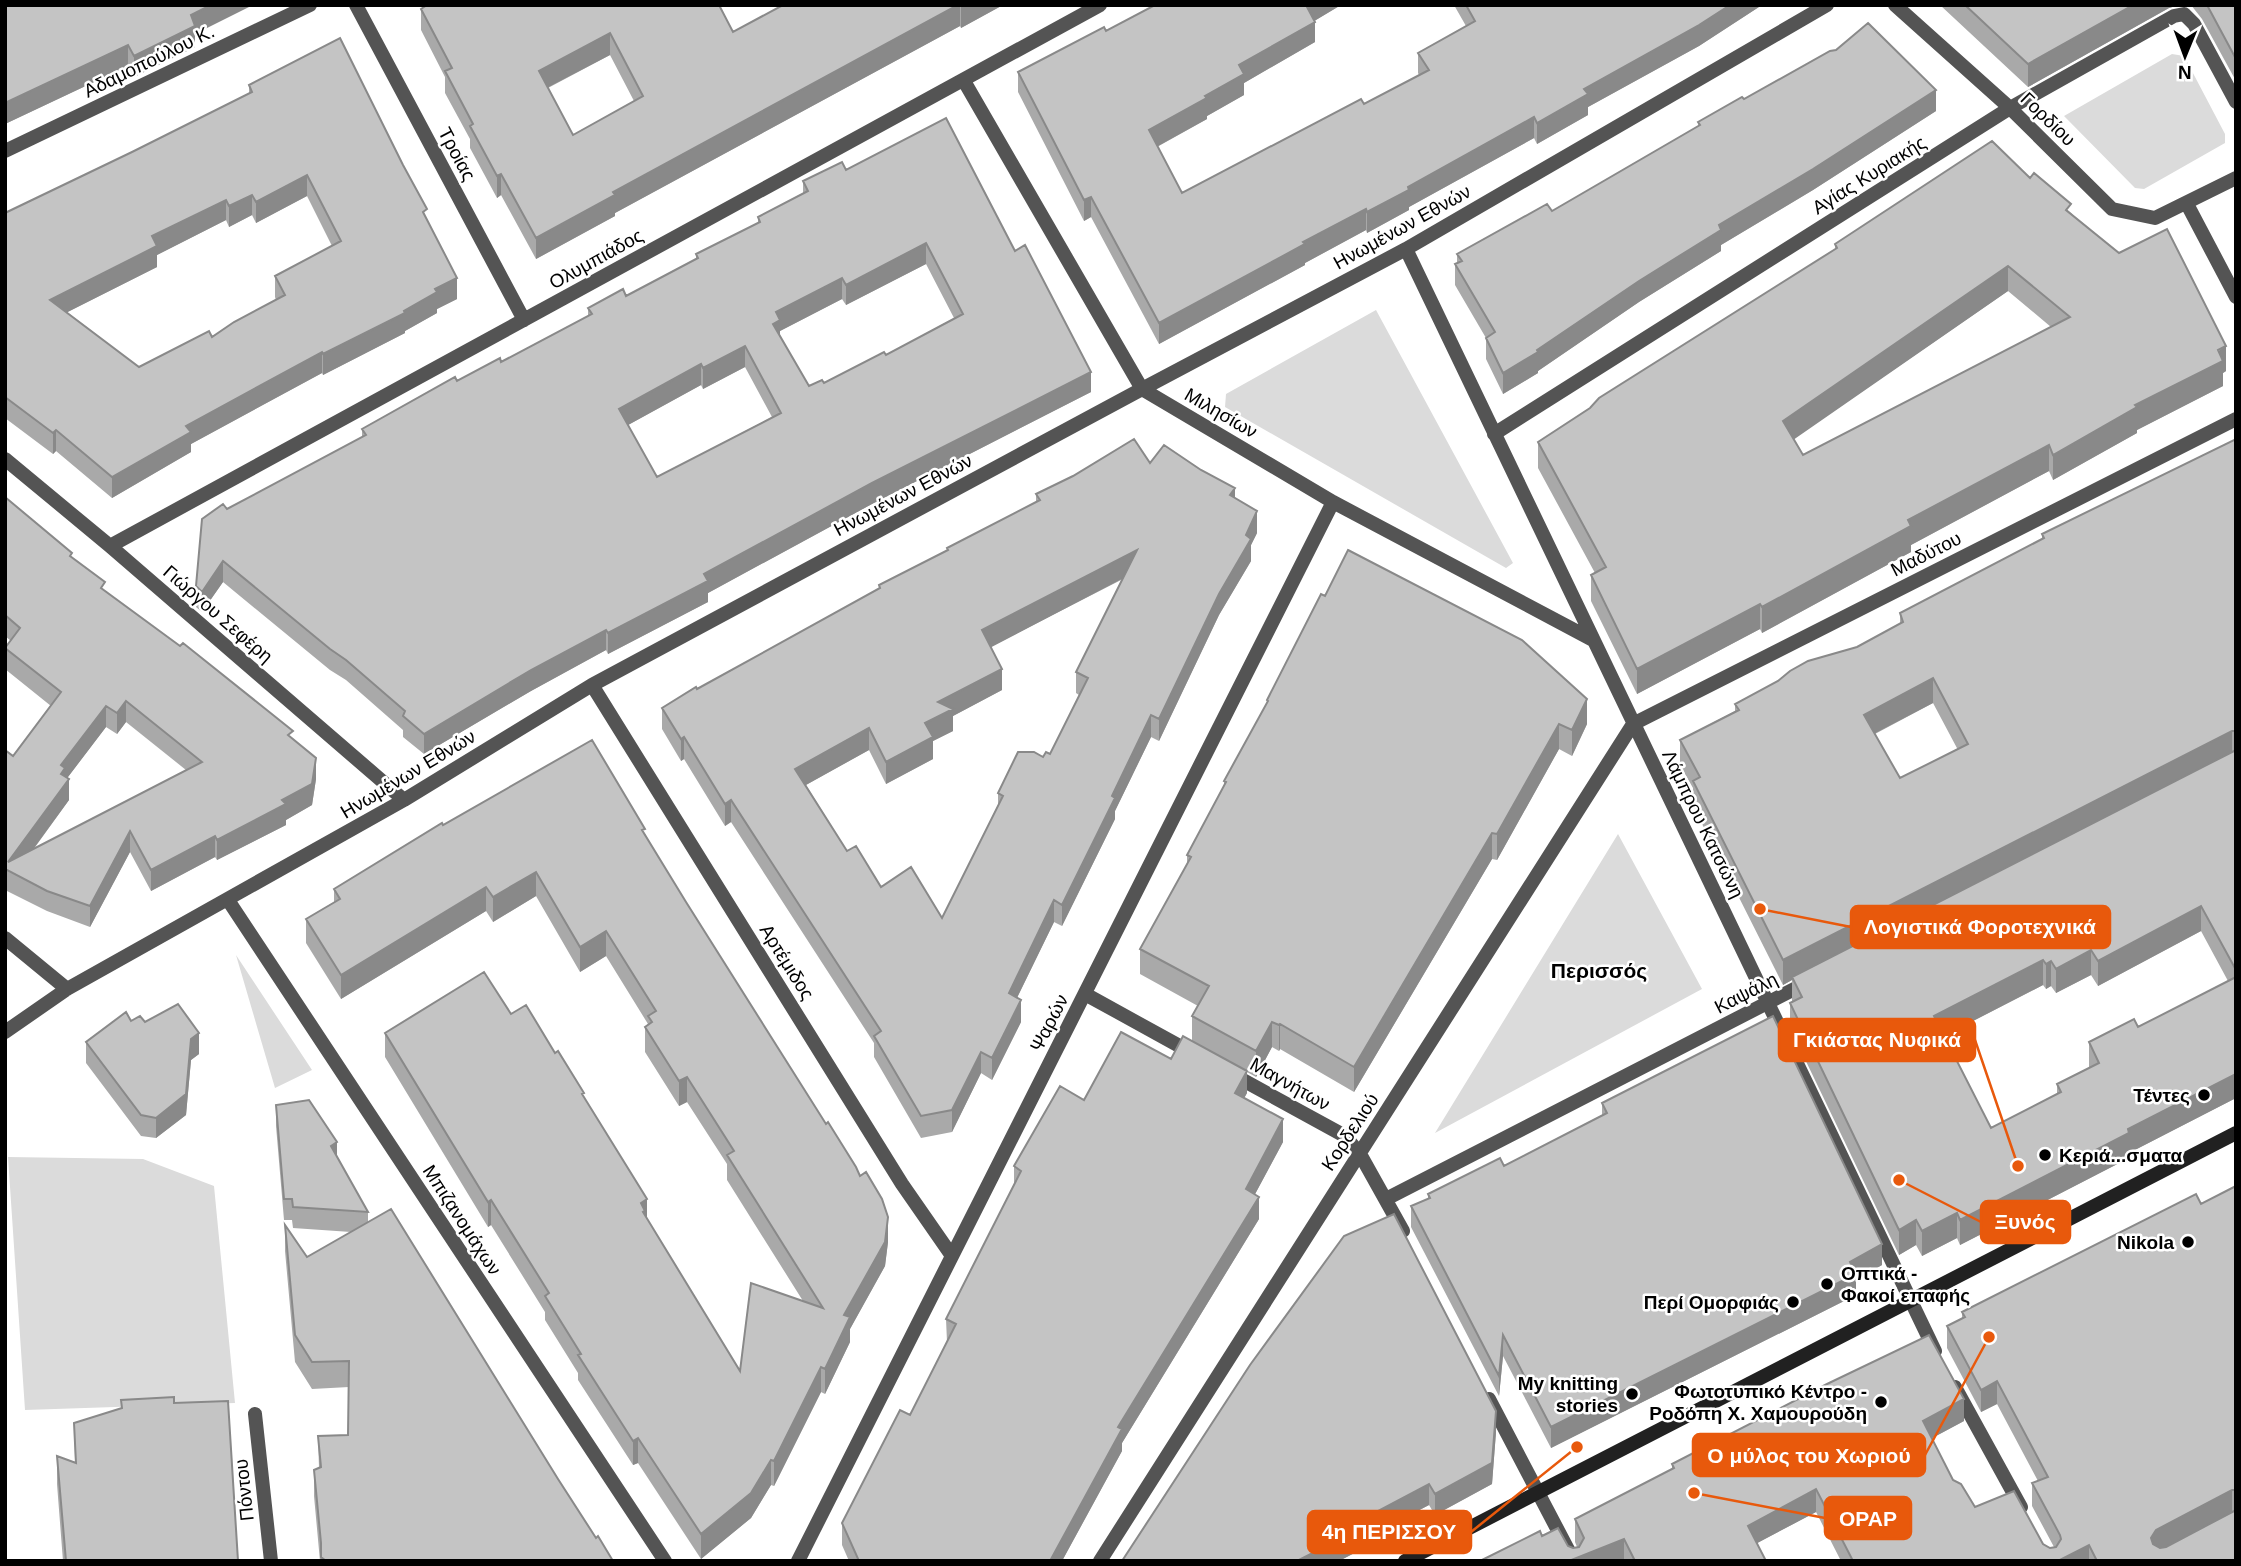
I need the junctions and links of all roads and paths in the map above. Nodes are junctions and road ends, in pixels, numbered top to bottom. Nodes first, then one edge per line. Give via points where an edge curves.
1 (310, 5) edge
2 (356, 5) edge
3 (1100, 5) edge
4 (1827, 5) edge
5 (1895, 5) edge
6 (964, 81) junction
7 (2236, 102) edge
8 (2010, 108) junction
9 (5, 151) edge
10 (2236, 178) edge
11 (2187, 204) junction
12 (1406, 249) junction
13 (2236, 297) edge
14 (524, 320) junction
15 (1142, 389) junction
16 (2236, 419) edge
17 (1494, 434) junction
18 (5, 459) edge
19 (1334, 502) junction
20 (110, 546) junction
21 (1593, 640) junction
22 (592, 685) junction
23 (1633, 724) junction
24 (404, 800) junction
25 (228, 900) junction
26 (5, 938) edge
27 (1817, 978) edge
28 (67, 989) junction
29 (1085, 994) junction
30 (1767, 1003) junction
31 (5, 1032) edge
32 (2236, 1133) edge
33 (1360, 1154) junction
34 (1386, 1199) junction
35 (1411, 1248) edge
36 (952, 1256) junction
37 (1910, 1301) junction
38 (1480, 1382) edge
39 (255, 1415) dead end
40 (1538, 1494) junction
41 (2025, 1514) edge
42 (271, 1561) edge
43 (665, 1561) edge
44 (798, 1561) edge
45 (1100, 1561) edge
46 (1405, 1561) edge
47 (1574, 1561) edge

1 - 9 street, Αδαμοπούλου Κ.
2 - 14 street, Τροίας
3 - 6 street, Ολυμπιάδος
4 - 12 street, Ηνωμένων Εθνών
5 - 8 street, Γορδίου
6 - 14 street, Ολυμπιάδος
6 - 15 street, Μιλησίων
7 - 8 street, Αγίας Κυριακής via 2184,14
8 - 11 street, Γορδίου via 2112,208 2155,218
8 - 17 street, Αγίας Κυριακής
10 - 11 street, Γορδίου
11 - 13 street
12 - 15 street, Ηνωμένων Εθνών
12 - 17 street, Λάμπρου Κατσώνη
14 - 20 street, Ολυμπιάδος
15 - 19 street, Μιλησίων
15 - 22 street, Ηνωμένων Εθνών
16 - 23 street, Μαδύτου
17 - 21 street, Λάμπρου Κατσώνη
18 - 20 street, Γιώργου Σεφέρη
19 - 21 street, Μιλησίων
19 - 29 street, Ψαρών
20 - 24 street, Γιώργου Σεφέρη
21 - 23 street, Λάμπρου Κατσώνη
22 - 24 street, Ηνωμένων Εθνών
22 - 36 street, Αρτέμιδος via 902,1184
23 - 30 street, Λάμπρου Κατσώνη
23 - 33 street, Κορδελιού
24 - 25 street, Ηνωμένων Εθνών
25 - 28 street, Ηνωμένων Εθνών
25 - 43 street, Μπιζανομάχων
26 - 28 street
27 - 30 street, Καψάλη
28 - 31 street, Ηνωμένων Εθνών
29 - 33 street, Μαγνήτων via 1345,1136
29 - 36 street, Ψαρών
30 - 34 street, Καψάλη
30 - 37 street, Λάμπρου Κατσώνη
32 - 37 street
33 - 34 street, Μαγνήτων
33 - 45 street, Κορδελιού
34 - 35 street, Μαγνήτων
36 - 44 street, Ψαρών
37 - 40 street
37 - 41 street, Λάμπρου Κατσώνη
38 - 40 street
39 - 42 street, Πόντου
40 - 46 street
40 - 47 street

